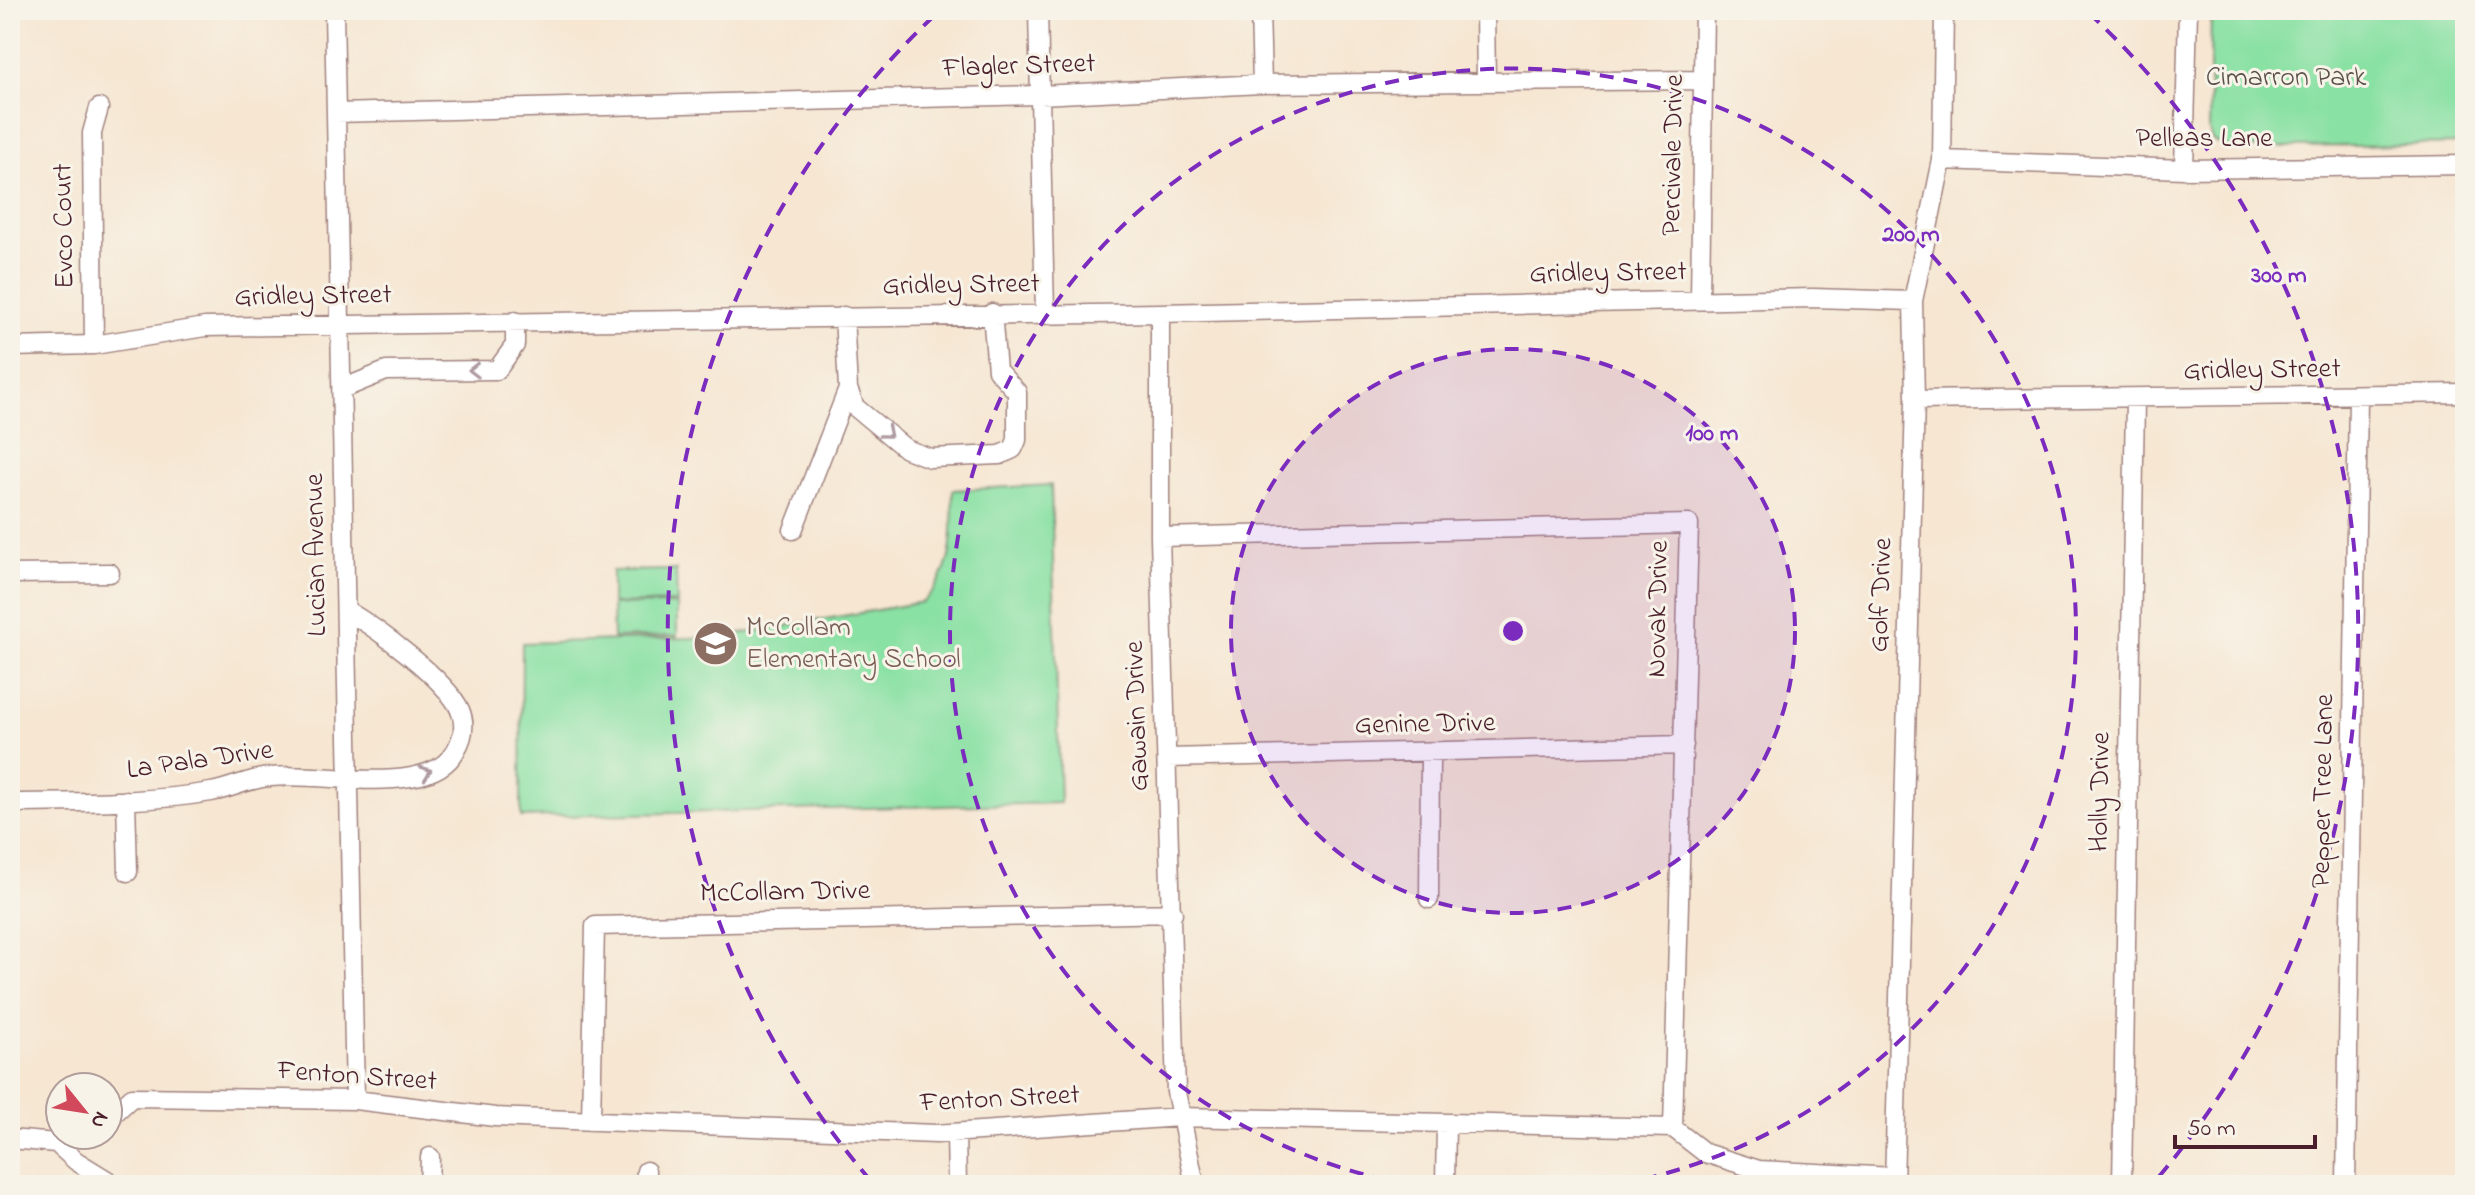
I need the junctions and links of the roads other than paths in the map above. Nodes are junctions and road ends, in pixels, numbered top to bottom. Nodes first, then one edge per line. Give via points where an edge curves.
1 (334, 10) edge
2 (1038, 10) edge
3 (1260, 10) edge
4 (1485, 10) edge
5 (1704, 10) edge
6 (1944, 10) edge
7 (2188, 10) edge
8 (1703, 80) junction
9 (1486, 81) junction
10 (1262, 84) junction
11 (1040, 95) junction
12 (99, 108) dead end
13 (336, 113) junction
14 (1942, 160) junction
15 (2465, 165) edge
16 (2184, 169) junction
17 (1700, 300) junction
18 (1913, 301) junction
19 (992, 313) junction
20 (1045, 313) junction
21 (1160, 313) junction
22 (844, 316) junction
23 (515, 321) junction
24 (340, 325) junction
25 (94, 345) junction
26 (10, 347) edge
27 (342, 389) junction
28 (848, 389) junction
29 (2465, 393) edge
30 (2358, 397) junction
31 (1915, 400) junction
32 (2135, 400) junction
33 (793, 530) dead end
34 (1160, 537) junction
35 (110, 573) dead end
36 (10, 574) edge
37 (346, 610) junction
38 (1684, 745) junction
39 (1430, 754) junction
40 (1167, 758) junction
41 (349, 777) junction
42 (126, 800) junction
43 (10, 803) edge
44 (128, 872) dead end
45 (1429, 899) dead end
46 (1173, 913) junction
47 (355, 1100) junction
48 (124, 1104) edge
49 (1180, 1117) junction
50 (591, 1121) junction
51 (1446, 1125) junction
52 (1673, 1128) junction
53 (956, 1134) junction
54 (10, 1139) edge
55 (430, 1157) dead end
56 (1894, 1181) edge
57 (115, 1185) edge
58 (429, 1185) edge
59 (957, 1185) edge
60 (1195, 1185) edge
61 (1445, 1185) edge
62 (2122, 1185) edge
63 (2346, 1185) edge

1 - 13 street, Lucian Avenue
2 - 11 street
3 - 10 street
4 - 9 street
5 - 8 street, Percivale Drive
6 - 14 street, Golf Drive
7 - 16 street
8 - 9 street, Flagler Street
8 - 17 street, Percivale Drive
9 - 10 street, Flagler Street
10 - 11 street, Flagler Street
11 - 13 street, Flagler Street
11 - 20 street
12 - 25 street, Evco Court via 92,133
13 - 24 street, Lucian Avenue
14 - 16 street, Pelleas Lane
14 - 18 street, Golf Drive
15 - 16 street, Pelleas Lane
17 - 18 street, Gridley Street
17 - 21 street, Gridley Street
18 - 31 street, Golf Drive
19 - 20 street, Gridley Street
19 - 22 street, Gridley Street
28 -> 19 street via 855,407 917,456 1000,455 1013,449 1017,392 997,370
20 - 21 street, Gridley Street
21 - 34 street, Gawain Drive
22 - 23 street, Gridley Street
22 - 28 street
23 - 24 street, Gridley Street
23 -> 27 street via 515,345 497,370 386,371
24 - 25 street, Gridley Street via 205,327
24 - 27 street, Lucian Avenue
25 - 26 street, Gridley Street
27 - 37 street, Lucian Avenue
28 - 33 street
29 - 30 street, Gridley Street
30 - 32 street, Gridley Street
30 - 63 street, Pepper Tree Lane
31 - 32 street, Gridley Street
31 - 56 street, Golf Drive
32 - 62 street, Holly Drive
34 - 38 street, Novak Drive via 1689,524
34 - 40 street, Gawain Drive
35 - 36 street
37 - 41 street, Lucian Avenue
41 -> 37 street, La Pala Drive via 409,778 434,771 452,758 464,724 449,692
38 - 39 street, Genine Drive
38 - 52 street, Novak Drive
39 - 40 street, Genine Drive
39 - 45 street
40 - 46 street, Gawain Drive
41 - 42 street, La Pala Drive via 268,777 213,792
41 - 47 street, Lucian Avenue
42 - 43 street, La Pala Drive
42 - 44 street
46 - 49 street, Gawain Drive
46 - 50 street, McCollam Drive via 595,926
47 - 48 street, Fenton Street via 132,1097
47 - 50 street, Fenton Street via 495,1117
49 - 51 street, Fenton Street
49 - 53 street, Fenton Street
49 - 60 street, Gawain Drive
50 - 53 street, Fenton Street
51 - 52 street, Fenton Street
51 - 61 street
52 - 56 street via 1705,1153 1759,1170
53 - 59 street
54 - 57 street via 56,1143
55 - 58 street

